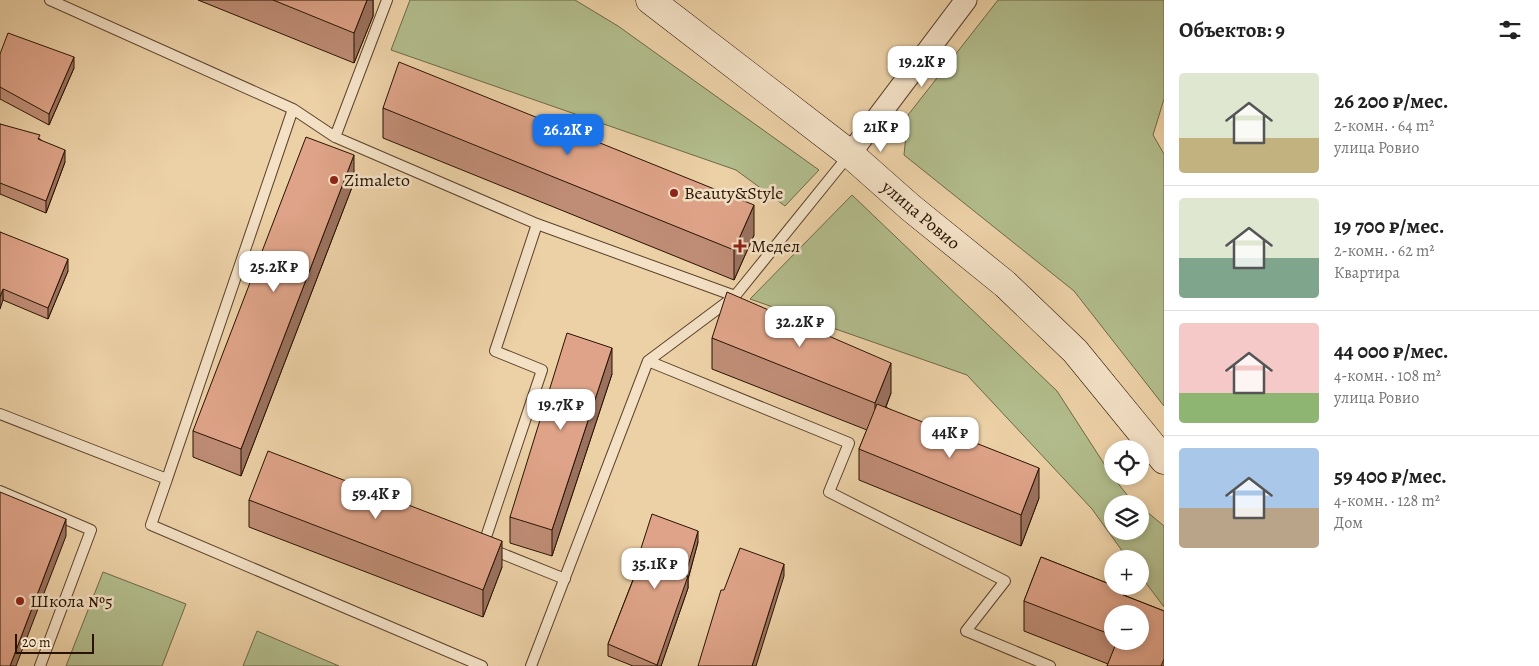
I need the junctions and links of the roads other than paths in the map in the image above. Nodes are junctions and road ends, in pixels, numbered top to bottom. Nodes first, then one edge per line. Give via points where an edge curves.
1 (50, 0) edge
2 (386, 0) edge
3 (650, 0) edge
4 (966, 0) edge
5 (293, 108) junction
6 (335, 137) junction
7 (850, 154) junction
8 (537, 224) junction
9 (735, 296) junction
10 (648, 362) junction
11 (0, 414) edge
12 (1164, 460) edge
13 (167, 479) junction
14 (0, 491) edge
15 (564, 579) junction
16 (40, 666) edge
17 (482, 666) edge
18 (531, 666) edge
19 (1050, 666) edge

1 - 5 lane
2 - 6 lane
3 - 7 main road, улица Ровио
4 - 7 street
5 - 6 lane
5 - 13 lane
6 - 8 lane
7 - 9 lane
7 - 12 main road, улица Ровио via 1005,284 1075,351
8 - 9 lane
8 - 15 lane via 495,351 542,370 483,546
9 - 10 lane
10 - 15 lane
10 - 19 lane via 849,443 829,492 1005,581 966,631
11 - 13 lane
13 - 17 lane via 151,525
14 - 16 lane via 91,530
15 - 18 lane

